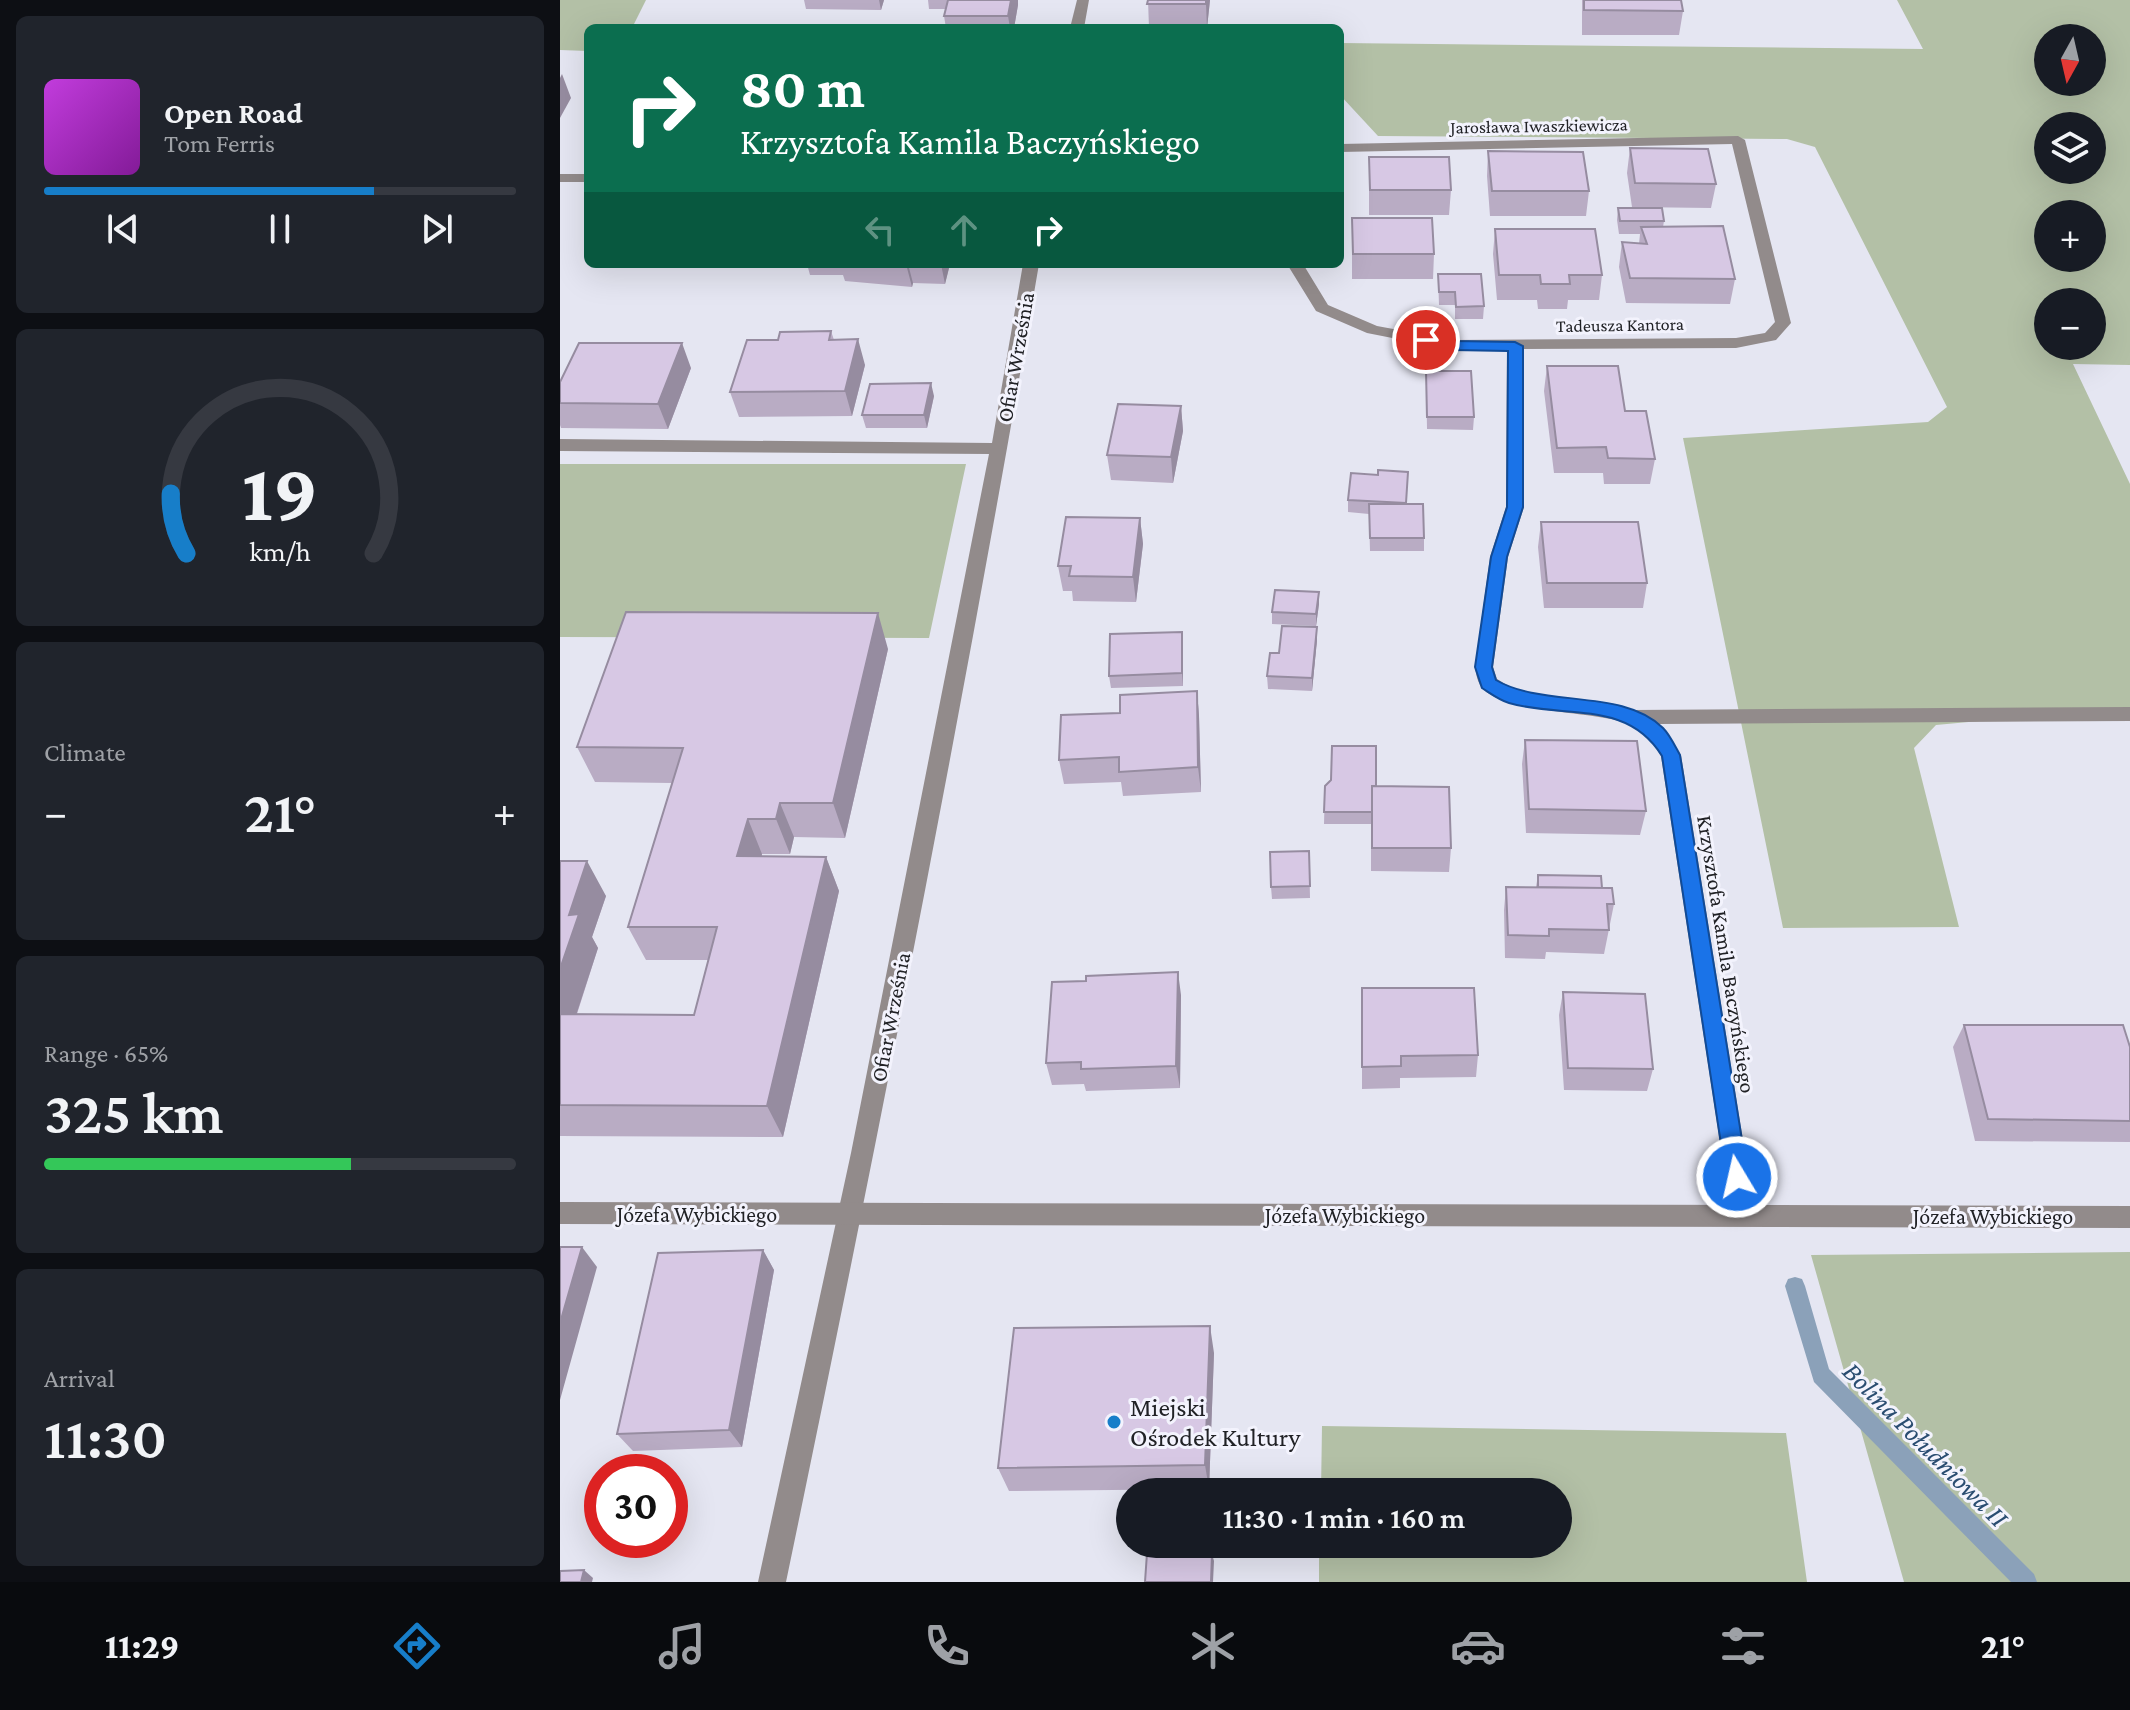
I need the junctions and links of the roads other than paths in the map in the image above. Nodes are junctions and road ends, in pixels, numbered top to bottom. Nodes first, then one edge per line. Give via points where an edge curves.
1 (1083, 0) edge
2 (1078, 24) edge
3 (1738, 140) joint
4 (1344, 148) edge
5 (560, 178) edge
6 (584, 178) edge
7 (1030, 268) edge
8 (1297, 268) edge
9 (1515, 346) junction
10 (560, 445) edge
11 (999, 449) junction
12 (2130, 714) edge
13 (1633, 717) junction
14 (560, 1213) edge
15 (850, 1214) junction
16 (1743, 1215) junction
17 (2130, 1217) edge
18 (772, 1582) edge

1 - 2 street
3 - 4 street, Jarosława Iwaszkiewicza
3 - 9 street, Tadeusza Kantora via 1783,323 1770,337 1736,343
5 - 6 street
7 - 11 street, Ofiar Września
8 - 9 street, Tadeusza Kantora via 1322,308 1373,330 1453,345
9 - 13 street, Krzysztofa Kamila Baczyńskiego via 1515,507 1499,557 1484,667 1488,683 1511,697
10 - 11 street, Ofiar Września
11 - 15 street, Ofiar Września
12 - 13 street, Krzysztofa Kamila Baczyńskiego
13 - 16 street, Krzysztofa Kamila Baczyńskiego via 1657,733 1671,755
14 - 15 street, Józefa Wybickiego
15 - 16 street, Józefa Wybickiego
15 - 18 street, Ofiar Września
16 - 17 street, Józefa Wybickiego

